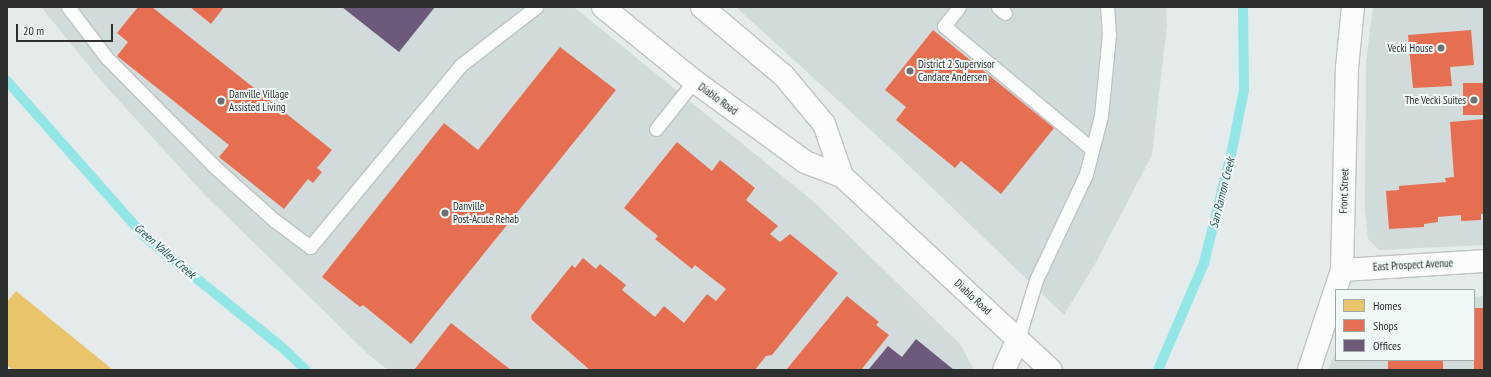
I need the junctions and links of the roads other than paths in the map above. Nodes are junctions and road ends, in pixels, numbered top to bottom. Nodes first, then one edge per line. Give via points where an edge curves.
1 (68, 7) edge
2 (536, 7) edge
3 (603, 7) edge
4 (702, 7) edge
5 (959, 7) edge
6 (1108, 7) edge
7 (1353, 7) edge
8 (694, 81) junction
9 (656, 129) dead end
10 (1092, 148) junction
11 (842, 176) junction
12 (1484, 261) edge
13 (1342, 270) junction
14 (1336, 289) edge
15 (1335, 291) edge
16 (1018, 339) junction
17 (1004, 370) edge
18 (1051, 370) edge
19 (1309, 370) edge

1 - 2 lane via 107,58 216,168 274,220 310,247 461,65
3 - 8 street, Diablo Road
4 - 11 street, Diablo Road via 784,76 824,124
5 - 10 lane via 944,26
6 - 10 lane via 1109,34 1101,116
7 - 13 street, Front Street via 1347,68
8 - 9 lane
8 - 11 street, Diablo Road via 805,162
10 - 16 lane via 1086,174 1036,280
11 - 16 street, Diablo Road
12 - 13 street, East Prospect Avenue
13 - 14 street, Front Street
15 - 19 street, Front Street
16 - 17 street
16 - 18 street, Diablo Road

